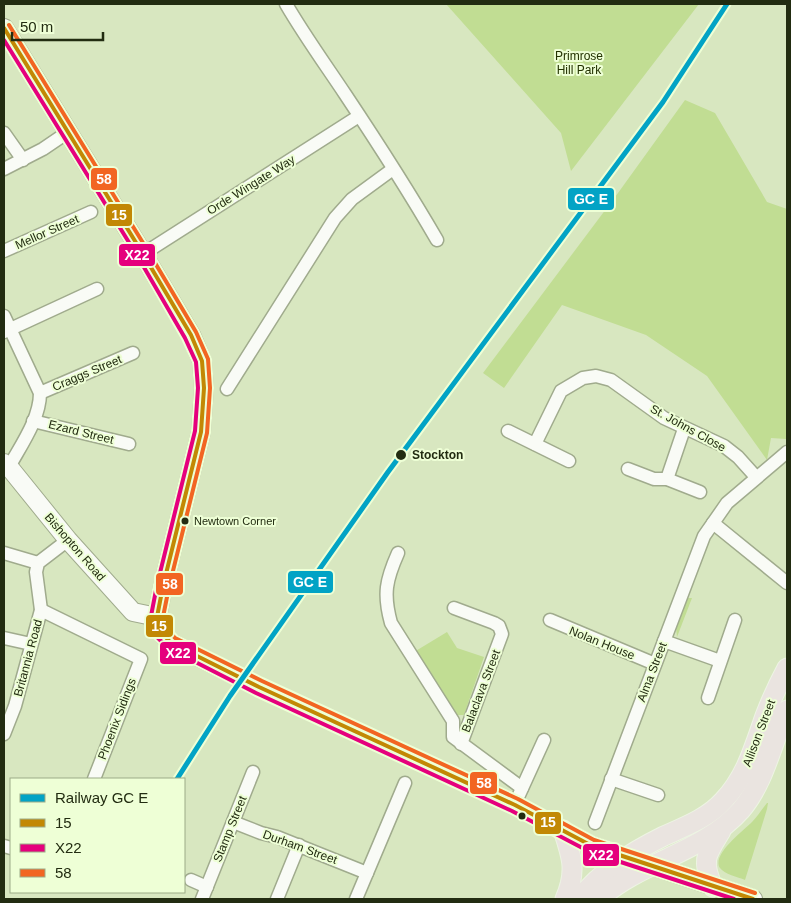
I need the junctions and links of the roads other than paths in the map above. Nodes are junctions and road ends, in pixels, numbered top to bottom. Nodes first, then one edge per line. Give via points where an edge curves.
1 (286, 4) edge
2 (4, 28) edge
3 (359, 116) junction
4 (68, 132) junction
5 (4, 133) edge
6 (23, 160) junction
7 (4, 169) edge
8 (393, 169) junction
9 (91, 212) dead end
10 (437, 240) dead end
11 (4, 251) edge
12 (143, 254) junction
13 (97, 289) dead end
14 (4, 316) edge
15 (7, 331) edge
16 (133, 352) dead end
17 (227, 389) dead end
18 (40, 393) junction
19 (33, 421) junction
20 (684, 429) junction
21 (508, 431) dead end
22 (130, 444) dead end
23 (535, 444) junction
24 (787, 452) edge
25 (569, 461) dead end
26 (7, 465) edge
27 (628, 469) dead end
28 (756, 477) junction
29 (667, 479) junction
30 (700, 492) dead end
31 (713, 523) junction
32 (68, 540) junction
33 (398, 552) dead end
34 (4, 553) edge
35 (38, 563) junction
36 (787, 583) edge
37 (454, 608) dead end
38 (41, 610) junction
39 (157, 617) junction
40 (550, 620) dead end
41 (735, 620) dead end
42 (4, 638) edge
43 (664, 641) junction
44 (31, 644) junction
45 (141, 659) joint
46 (720, 661) junction
47 (655, 664) junction
48 (787, 668) edge
49 (708, 698) dead end
50 (787, 710) edge
51 (4, 734) edge
52 (544, 740) dead end
53 (461, 744) junction
54 (253, 772) dead end
55 (94, 778) edge
56 (612, 779) junction
57 (405, 783) dead end
58 (522, 788) junction
59 (658, 795) dead end
60 (515, 805) junction
61 (233, 822) junction
62 (595, 823) dead end
63 (722, 828) junction
64 (563, 830) junction
65 (299, 845) junction
66 (627, 858) junction
67 (650, 867) junction
68 (367, 873) junction
69 (192, 880) dead end
70 (207, 887) junction
71 (713, 887) junction
72 (734, 896) edge
73 (202, 899) edge
74 (277, 899) edge
75 (356, 899) edge
76 (565, 899) edge
77 (579, 899) edge
78 (599, 899) edge
79 (753, 899) edge

1 - 3 street
2 - 4 street
3 - 8 street
3 - 12 street, Orde Wingate Way
4 - 6 street
4 - 12 street
5 - 6 street
6 - 7 street
8 - 10 street
8 - 17 street via 352,199 335,218
9 - 11 street, Mellor Street
12 - 39 street via 191,335 202,362 204,388 201,432
13 - 15 street
14 - 15 street
15 - 18 street
16 - 18 street, Craggs Street
18 - 19 street
19 - 22 street, Ezard Street
19 - 26 street
20 - 23 street, St. Johns Close via 611,380 596,376 582,378 561,391
20 - 28 street, St. Johns Close via 724,446
20 - 29 street
21 - 23 street
23 - 25 street
24 - 28 street, Alma Street
26 - 32 street, Bishopton Road
27 - 29 street via 654,479
28 - 31 street, Alma Street via 727,503
29 - 30 street
31 - 36 street
31 - 43 street, Alma Street via 704,536
32 - 35 street
32 - 39 street, Bishopton Road via 133,612
33 - 53 street via 396,571 386,586 391,623 453,721 453,737
34 - 35 street
35 - 38 street, Britannia Road via 36,572
37 - 53 street, Balaclava Street via 502,630 502,639
38 - 44 street, Britannia Road
38 - 45 street, Britannia Road
39 - 60 street via 161,632 171,643
40 - 47 street, Nolan House
41 - 46 street
42 - 44 street
43 - 46 street
43 - 47 street, Alma Street
44 - 51 street, Britannia Road
45 - 55 street, Phoenix Sidings
46 - 49 street
47 - 56 street, Alma Street
48 - 66 main road, Allison Street via 765,715 746,769 722,803
50 - 63 main road, Allison Street via 755,788 742,809
52 - 58 street
53 - 58 street
54 - 61 street, Stamp Street
56 - 59 street
56 - 62 street, Alma Street
57 - 68 street
58 - 60 street
60 - 64 street
61 - 65 street, Durham Street
61 - 70 street, Stamp Street
63 - 67 main road, Allison Street
63 - 71 main road via 705,862
64 - 66 street via 592,846
64 - 76 main road via 573,865 573,878
65 - 68 street, Durham Street
65 - 74 street
66 - 67 street
66 - 77 main road, Allison Street via 609,868
67 - 71 street
67 - 78 main road, Allison Street
68 - 75 street
69 - 70 street
70 - 73 street, Stamp Street
71 - 72 street
72 - 79 street

